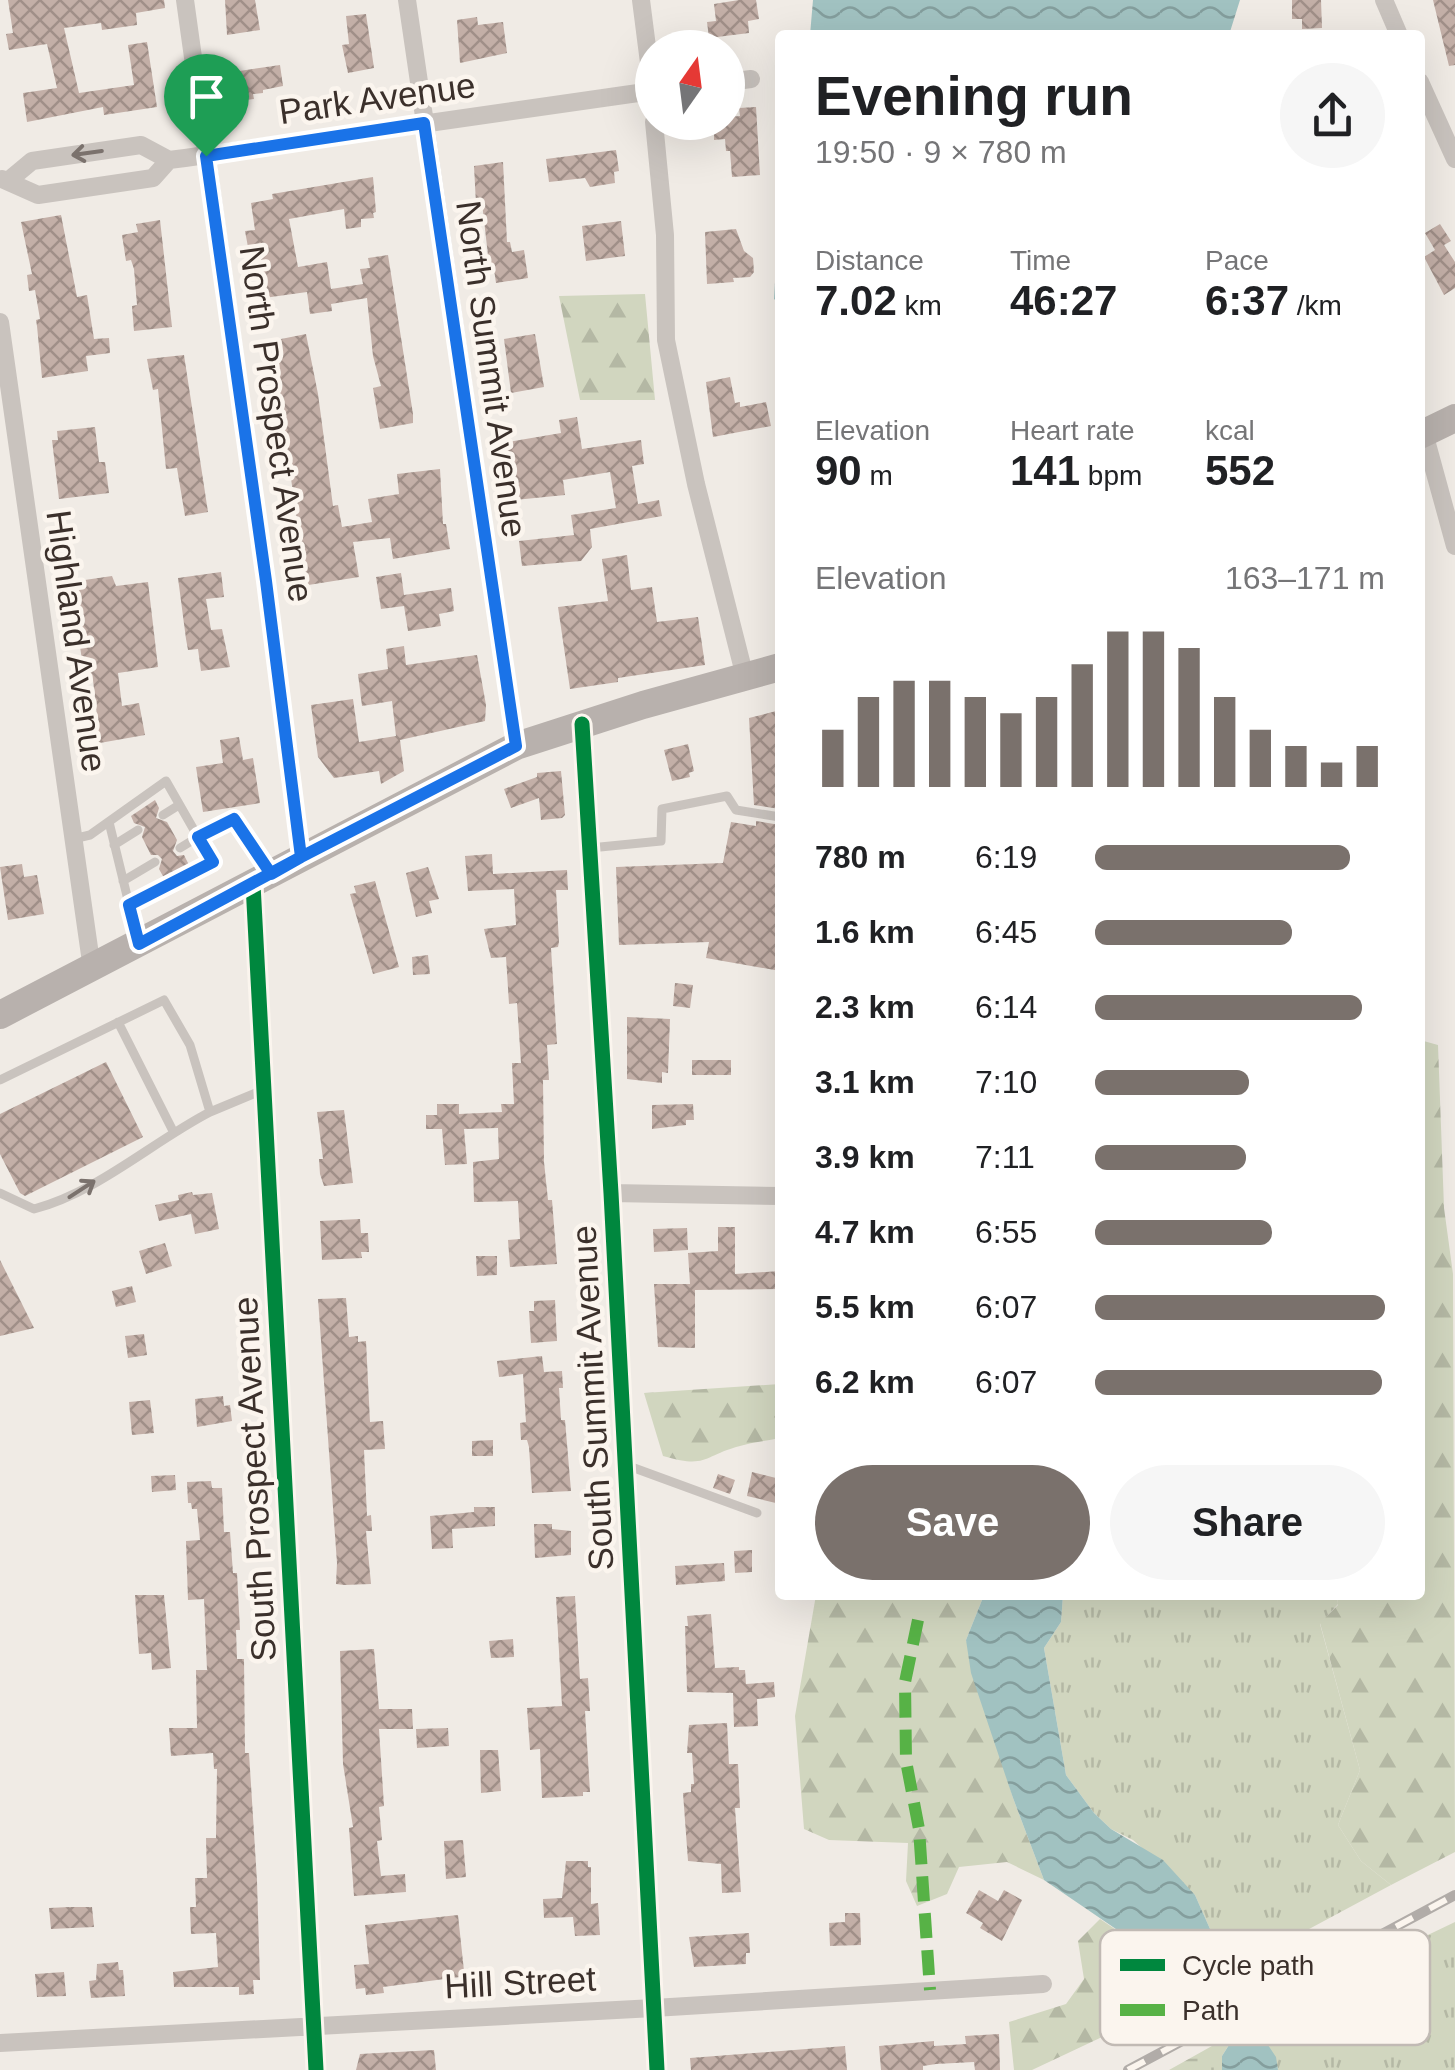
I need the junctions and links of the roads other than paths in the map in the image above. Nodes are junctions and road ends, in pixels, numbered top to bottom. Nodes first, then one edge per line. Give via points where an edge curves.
1 (185, 0) edge
2 (407, 0) edge
3 (641, 0) edge
4 (1384, 0) edge
5 (645, 30) edge
6 (1396, 30) edge
7 (751, 79) dead end
8 (745, 80) edge
9 (635, 92) edge
10 (1425, 93) edge
11 (424, 123) junction
12 (656, 140) edge
13 (206, 156) junction
14 (1455, 159) edge
15 (170, 160) junction
16 (4, 180) edge
17 (0, 322) edge
18 (1455, 418) edge
19 (1425, 433) edge
20 (1425, 444) edge
21 (1455, 546) edge
22 (775, 669) edge
23 (745, 677) junction
24 (582, 724) junction
25 (516, 746) junction
26 (180, 805) junction
27 (163, 815) dead end
28 (775, 817) edge
29 (109, 822) junction
30 (138, 830) dead end
31 (198, 837) junction
32 (72, 839) junction
33 (114, 845) junction
34 (180, 848) dead end
35 (590, 848) junction
36 (301, 857) junction
37 (155, 862) dead end
38 (262, 879) junction
39 (123, 881) junction
40 (129, 905) junction
41 (139, 944) junction
42 (92, 968) junction
43 (0, 1015) edge
44 (118, 1022) junction
45 (0, 1080) edge
46 (263, 1090) junction
47 (210, 1112) junction
48 (173, 1131) junction
49 (0, 1193) edge
50 (612, 1193) junction
51 (775, 1196) edge
52 (626, 1465) junction
53 (757, 1512) dead end
54 (1043, 1984) dead end
55 (654, 2008) junction
56 (314, 2025) junction
57 (0, 2043) edge
58 (316, 2070) edge
59 (657, 2070) edge

1 - 13 street, North Prospect Avenue
2 - 11 street, North Summit Avenue
3 - 5 street
4 - 6 street
7 - 8 street
9 - 11 street, Park Avenue
10 - 14 street
11 - 13 street, Park Avenue
11 - 25 street, North Summit Avenue
12 - 23 street via 666,340
13 - 15 street, Park Avenue
13 - 36 street, North Prospect Avenue
15 -> 16 street, Park Avenue via 141,145 32,161
15 - 16 street, Park Avenue via 153,178 38,195
17 - 32 street, Highland Avenue
18 - 19 main road
20 - 21 street
22 - 23 main road
23 - 24 main road
24 - 25 main road
24 - 35 street, South Summit Avenue
25 - 36 main road
26 - 27 lane
26 - 29 lane via 166,782
26 - 31 lane
28 - 35 lane via 736,810 727,796 662,809 661,841
29 - 32 lane
29 - 33 lane
30 - 33 lane
31 - 34 lane
31 - 38 lane via 234,819
31 - 40 lane via 213,862
32 - 42 street, Highland Avenue
33 - 39 lane
35 - 50 street, South Summit Avenue
36 - 38 main road
37 - 39 lane
38 - 41 main road
38 - 46 street, South Prospect Avenue
39 - 40 lane
40 - 41 lane
41 - 42 main road
42 - 43 main road
44 - 45 lane
44 - 47 lane via 164,1000 190,1045
44 - 48 lane
46 - 47 lane
46 - 56 street, South Prospect Avenue
47 - 48 lane
49 -> 48 lane via 34,1209 65,1200
50 - 51 street
50 - 52 street, South Summit Avenue
52 - 53 lane
52 - 55 street, South Summit Avenue
54 - 55 street, Hill Street
55 - 56 street, Hill Street
55 - 59 street, South Summit Avenue
56 - 57 street, Hill Street
56 - 58 street, South Prospect Avenue

